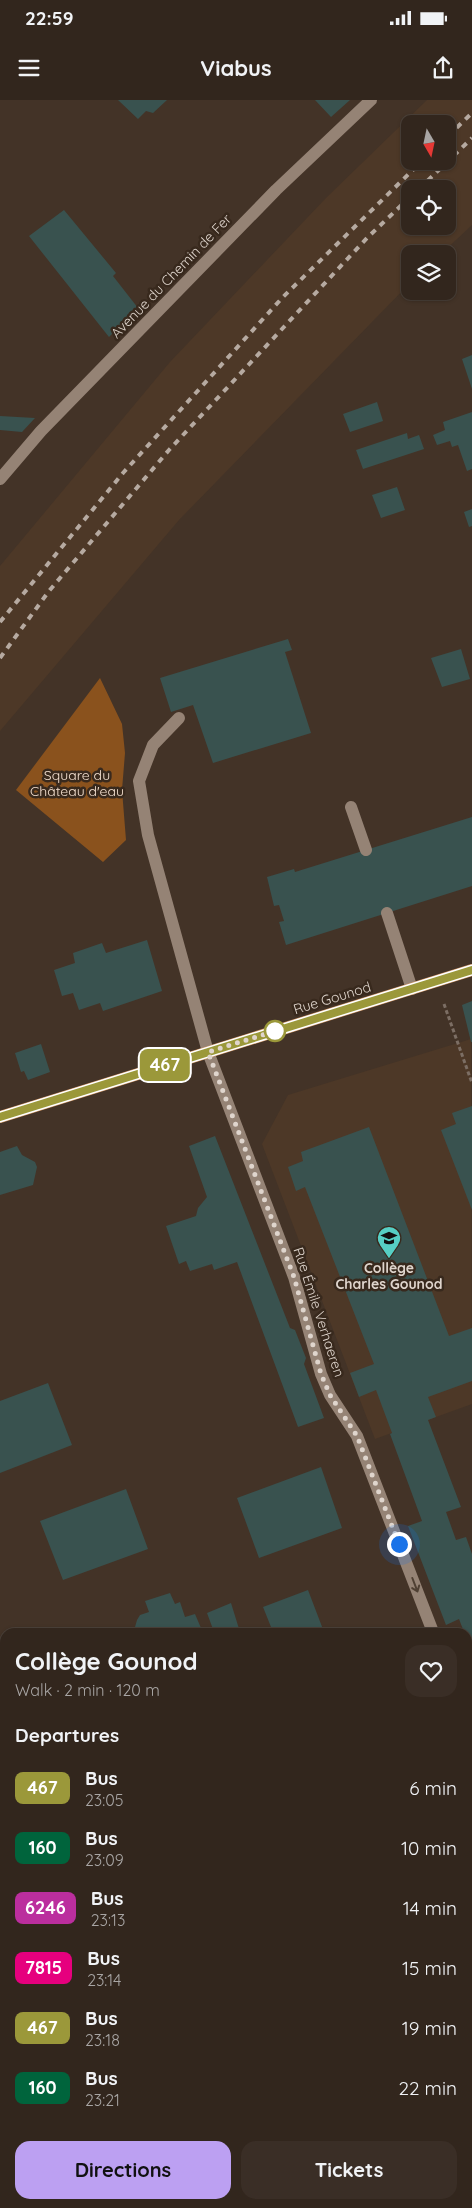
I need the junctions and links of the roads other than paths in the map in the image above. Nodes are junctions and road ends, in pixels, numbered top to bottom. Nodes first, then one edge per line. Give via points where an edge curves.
1 (371, 100) edge
2 (0, 478) edge
3 (179, 718) dead end
4 (351, 807) dead end
5 (366, 850) dead end
6 (387, 913) dead end
7 (472, 970) edge
8 (412, 989) junction
9 (208, 1052) junction
10 (0, 1117) edge
11 (431, 1628) edge

1 - 2 street, Avenue du Chemin de Fer via 276,190 41,431
3 - 9 street, Rue Émile Verhaeren via 153,745 139,781 148,835
4 - 5 street
6 - 8 street
7 - 8 main road, Rue Gounod
8 - 9 main road, Rue Gounod
9 - 10 main road, Rue Gounod
9 -> 11 street, Rue Émile Verhaeren via 294,1277 321,1374 330,1395 357,1436

